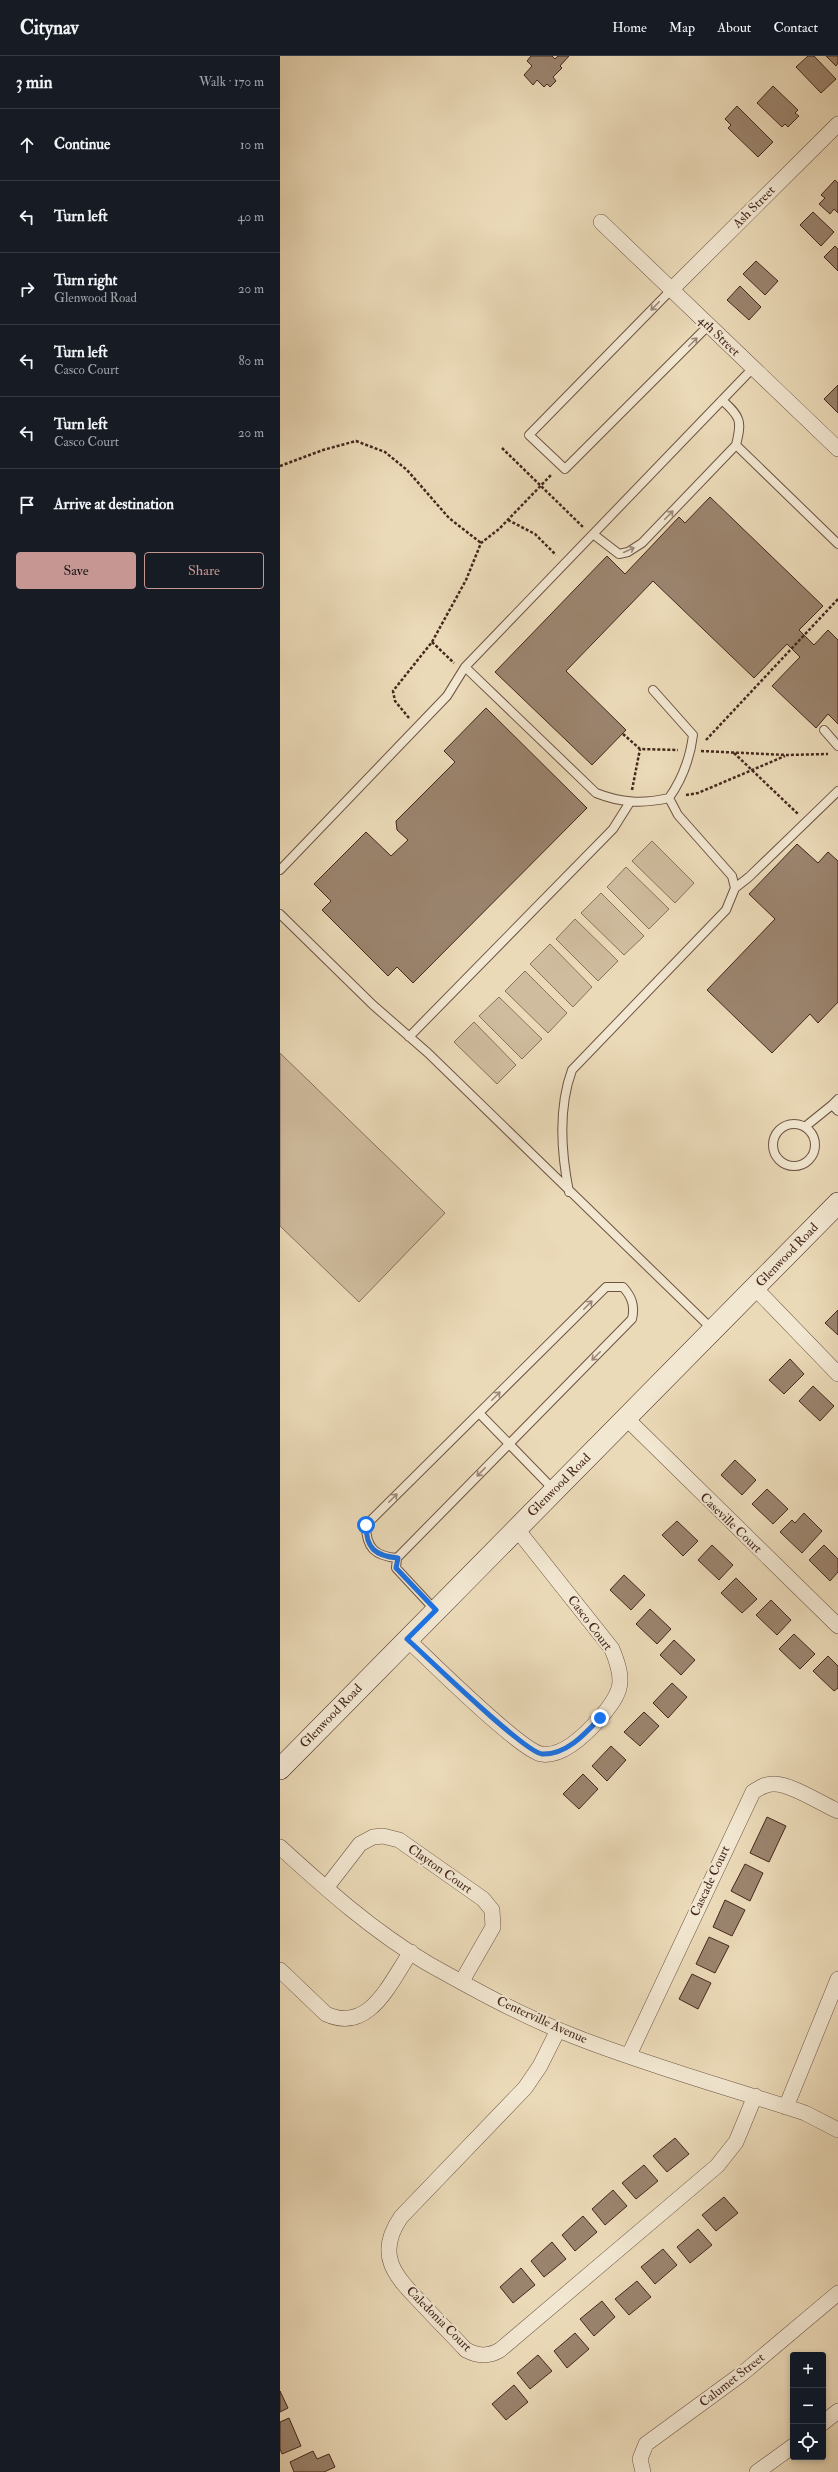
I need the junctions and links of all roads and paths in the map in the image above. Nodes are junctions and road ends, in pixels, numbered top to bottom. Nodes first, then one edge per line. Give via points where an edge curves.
1 (838, 124) edge
2 (601, 222) dead end
3 (671, 290) junction
4 (709, 325) junction
5 (753, 368) junction
6 (722, 400) junction
7 (736, 445) junction
8 (502, 448) dead end
9 (838, 449) edge
10 (560, 465) junction
11 (280, 466) edge
12 (541, 486) junction
13 (508, 520) junction
14 (593, 535) junction
15 (481, 543) junction
16 (838, 544) edge
17 (563, 565) junction
18 (838, 599) edge
19 (432, 642) junction
20 (464, 670) junction
21 (653, 690) dead end
22 (418, 727) junction
23 (824, 730) dead end
24 (623, 734) dead end
25 (838, 746) edge
26 (640, 749) junction
27 (691, 751) junction
28 (733, 752) junction
29 (831, 754) dead end
30 (787, 755) junction
31 (751, 770) junction
32 (838, 792) edge
33 (669, 798) junction
34 (630, 802) junction
35 (807, 822) junction
36 (280, 870) edge
37 (735, 888) junction
38 (280, 914) edge
39 (409, 1037) junction
40 (838, 1099) edge
41 (832, 1105) junction
42 (838, 1111) edge
43 (806, 1126) junction
44 (569, 1192) junction
45 (838, 1203) edge
46 (755, 1288) junction
47 (713, 1330) junction
48 (838, 1374) edge
49 (479, 1413) junction
50 (626, 1418) junction
51 (508, 1444) junction
52 (554, 1490) junction
53 (516, 1528) junction
54 (398, 1558) junction
55 (436, 1610) junction
56 (838, 1626) edge
57 (407, 1639) junction
58 (280, 1769) edge
59 (838, 1811) edge
60 (280, 1847) edge
61 (326, 1888) junction
62 (410, 1952) junction
63 (280, 1970) edge
64 (838, 1979) edge
65 (462, 1982) junction
66 (558, 2030) junction
67 (629, 2055) junction
68 (756, 2096) junction
69 (786, 2106) junction
70 (838, 2130) edge
71 (838, 2293) edge
72 (838, 2411) edge
73 (826, 2421) edge
74 (790, 2448) edge
75 (643, 2472) edge
76 (757, 2472) edge

1 - 3 street, Ash Street
2 - 3 street, 4th Street
3 - 4 street, 4th Street
3 -> 10 lane via 529,435
4 - 5 street, 4th Street
10 -> 4 lane via 565,469
5 - 6 lane
5 - 9 street, 4th Street
6 - 7 lane via 734,411 741,426
6 - 14 lane
14 -> 7 lane via 619,554 628,552 642,542
7 - 16 lane
8 - 12 path
10 - 12 path
11 - 15 path via 356,441 385,452 407,470 449,518
12 - 13 path
12 - 14 path
13 - 15 path
13 - 17 path via 535,534
14 - 17 lane
15 - 19 path via 459,593
17 - 20 lane
18 - 27 path via 702,744
19 - 20 path
19 - 22 path via 393,691 394,701
20 - 22 lane via 447,696
20 - 34 lane via 596,793 616,801
21 - 27 lane via 693,735
22 - 36 lane
23 - 25 lane
24 - 26 path
26 - 27 path
26 - 34 path
27 - 28 path
27 - 33 lane via 681,781
28 - 30 path
28 - 31 path
29 - 30 path
30 - 31 path
31 - 33 path via 698,793
31 - 35 path
32 - 35 lane
33 - 34 lane via 649,803
33 - 37 lane via 678,815 732,876
34 - 39 lane via 613,829
35 - 37 lane via 750,878
37 - 44 lane via 726,910 572,1070 565,1089 563,1131 564,1164
38 - 39 lane
39 - 44 lane
40 - 41 lane
41 - 42 lane
41 - 43 lane
43 - 43 lane via 815,1138 816,1145 812,1157 801,1165 794,1166 781,1162 773,1150 774,1136 779,1129 792,1123
44 - 47 lane
45 - 46 street, Glenwood Road
46 - 47 street, Glenwood Road
46 - 48 street
47 - 50 street, Glenwood Road
49 - 51 lane
49 -> 51 lane via 606,1287 623,1287 631,1296 634,1310 632,1319
54 -> 49 lane via 384,1557 375,1552 366,1539 366,1525
50 - 52 street, Glenwood Road
50 - 56 street, Caseville Court
51 - 52 lane
51 -> 54 lane
52 - 53 street, Glenwood Road
53 - 55 street, Glenwood Road
53 - 57 street, Casco Court via 612,1649 620,1668 622,1685 600,1718 579,1739 555,1753 540,1754 512,1736
54 - 55 lane via 396,1568
55 - 57 street, Glenwood Road
57 - 58 street, Glenwood Road
59 - 67 street, Cascade Court via 784,1785 768,1785 753,1792
60 - 61 street, Centerville Avenue
61 - 62 street, Centerville Avenue
61 - 65 street, Clayton Court via 364,1840 383,1836 399,1840 483,1899 492,1910 492,1927
62 - 63 street via 374,2006 362,2016 353,2019 344,2020 326,2014
62 - 65 street, Centerville Avenue
64 - 69 street
65 - 66 street, Centerville Avenue
66 - 67 street, Centerville Avenue
66 - 68 street, Caledonia Court via 540,2066 525,2088 401,2217 390,2238 389,2259 398,2278 466,2350 475,2354 487,2355 500,2350 717,2166 736,2142
67 - 68 street, Centerville Avenue
68 - 69 street, Centerville Avenue
69 - 70 street, Centerville Avenue
71 - 75 street, Calumet Street via 743,2373 646,2444 640,2459
72 - 73 street
74 - 76 street

